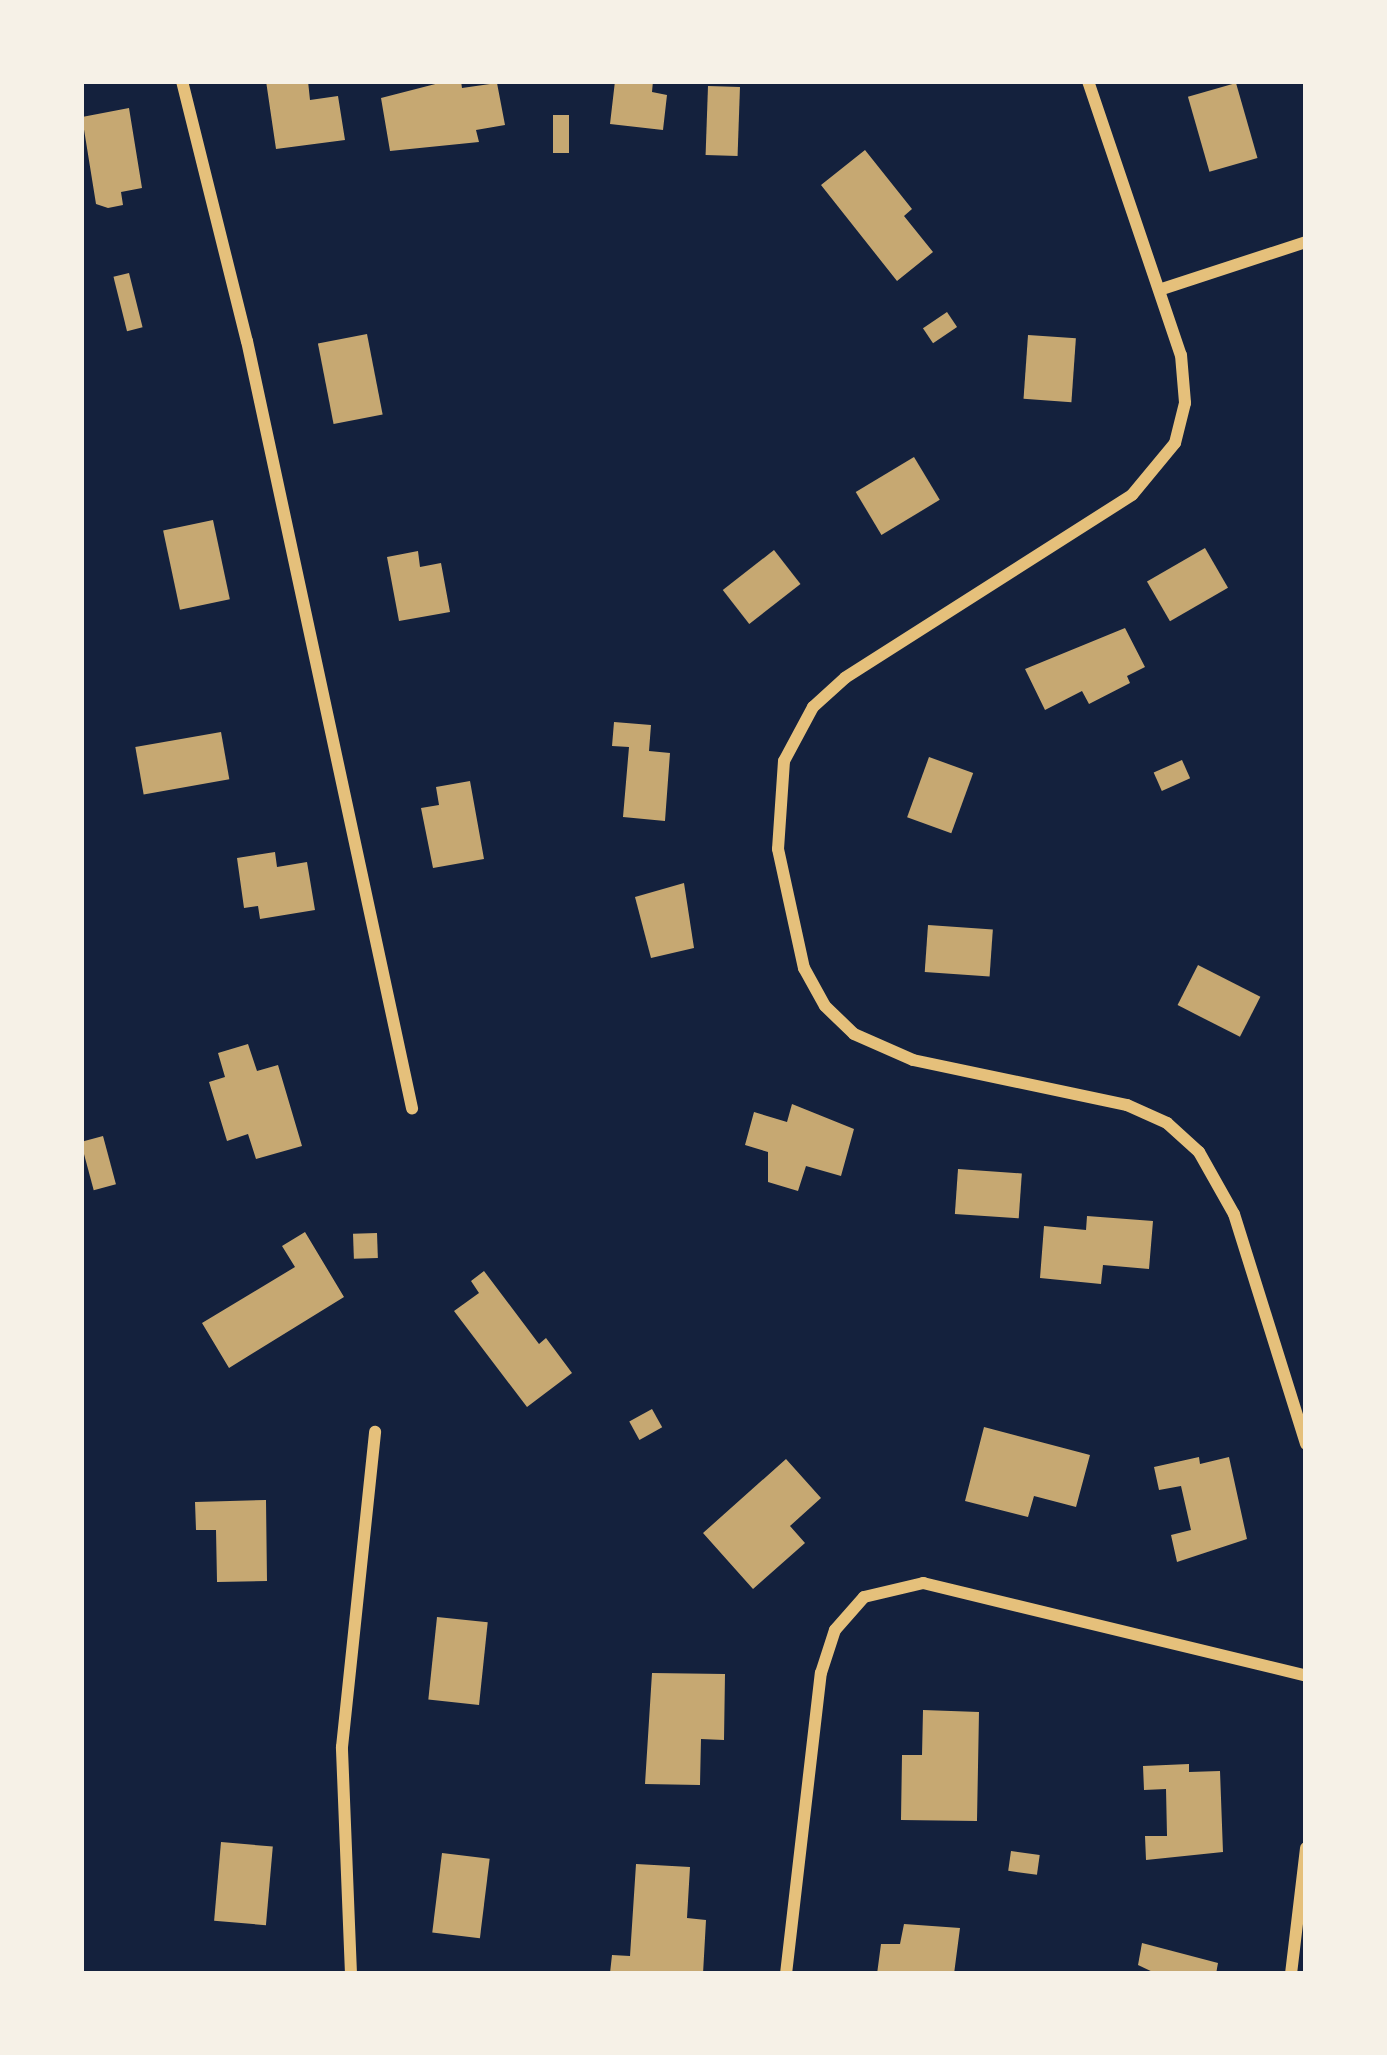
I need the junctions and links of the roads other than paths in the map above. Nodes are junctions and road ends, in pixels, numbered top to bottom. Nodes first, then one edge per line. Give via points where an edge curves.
1 (182, 81) edge
2 (1088, 81) edge
3 (1306, 242) edge
4 (1162, 289) junction
5 (412, 1108) dead end
6 (375, 1432) dead end
7 (1306, 1444) edge
8 (1306, 1676) edge
9 (1306, 1848) edge
10 (351, 1974) edge
11 (786, 1974) edge
12 (1291, 1974) edge

1 - 5 street via 247,341
2 - 4 street
3 - 4 street
4 - 7 street via 1185,381 1183,424 1164,464 1132,495 829,691 800,723 784,761 778,849 804,968 825,1006 854,1034 913,1060 1127,1105 1167,1123 1199,1151 1234,1214
6 - 10 street via 342,1748
8 - 11 street via 945,1587 902,1583 864,1597 835,1630 821,1672
9 - 12 street

